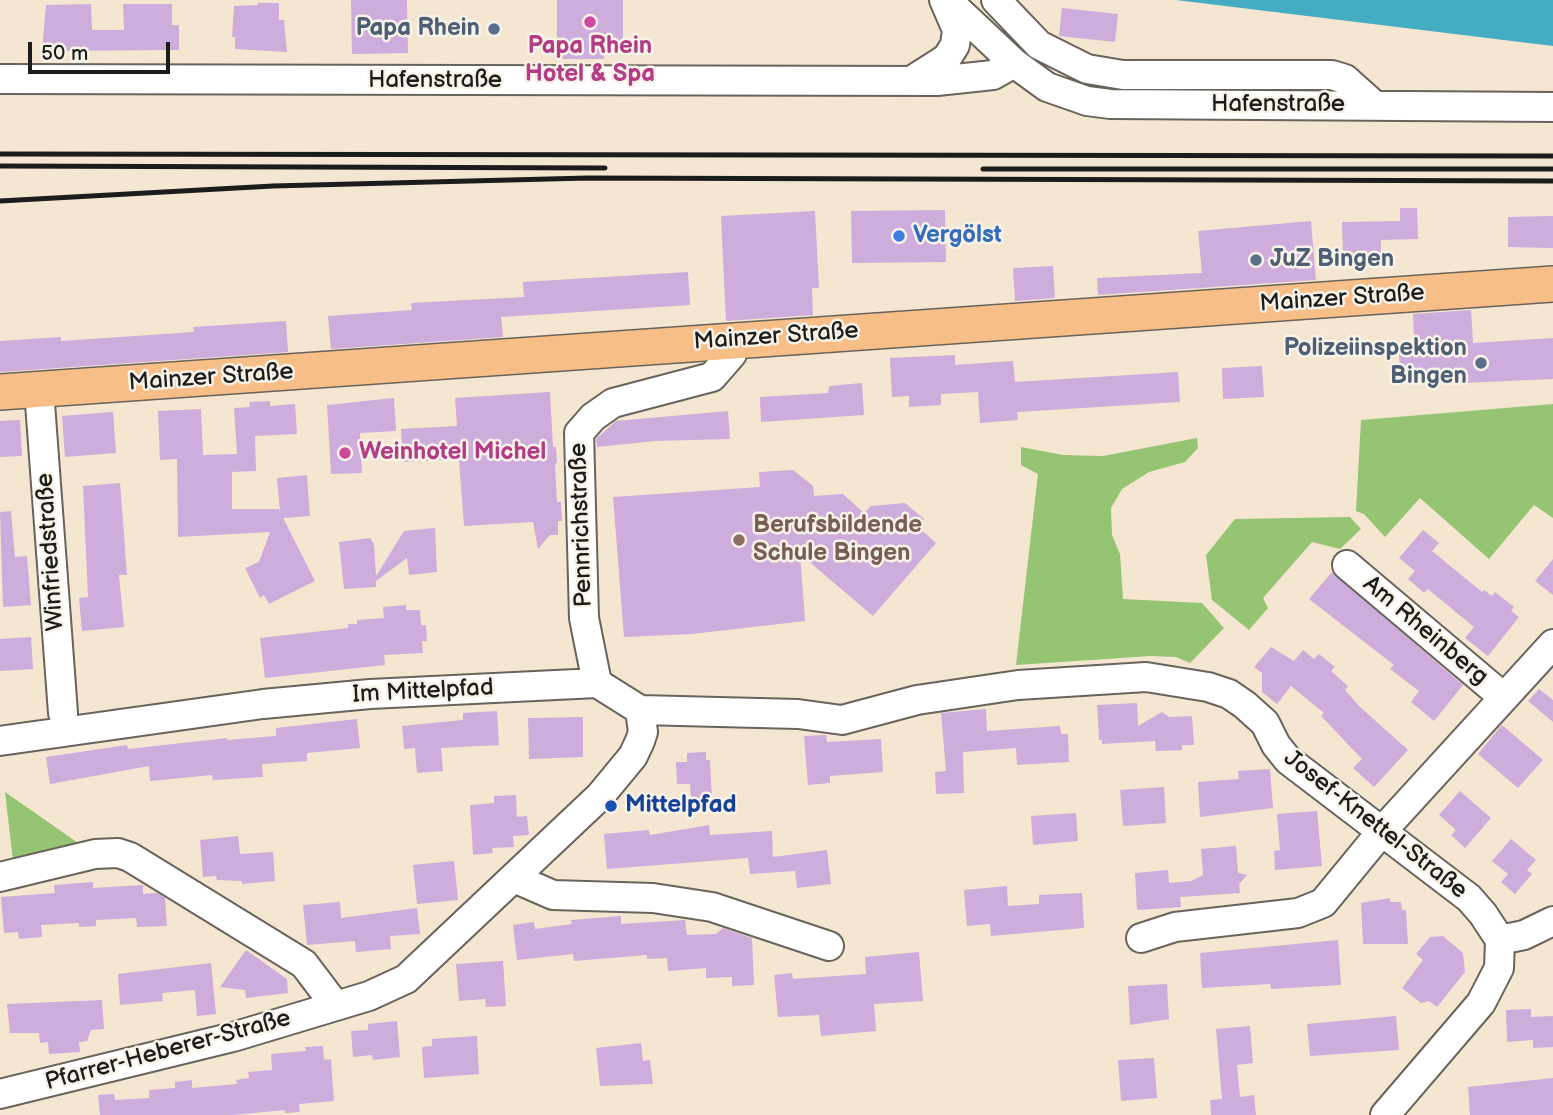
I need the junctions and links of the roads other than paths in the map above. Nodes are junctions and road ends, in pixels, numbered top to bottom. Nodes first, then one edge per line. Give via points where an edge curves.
1 (946, 0) edge
2 (996, 0) edge
3 (1014, 63) junction
4 (0, 79) edge
5 (911, 81) junction
6 (1374, 105) junction
7 (1553, 107) edge
8 (1553, 284) edge
9 (734, 340) junction
10 (39, 390) junction
11 (0, 392) edge
12 (1347, 565) dead end
13 (1553, 644) edge
14 (597, 683) junction
15 (1502, 696) junction
16 (640, 710) junction
17 (63, 713) dead end
18 (0, 741) edge
19 (1383, 830) junction
20 (0, 877) edge
21 (514, 878) junction
22 (1553, 921) edge
23 (1141, 938) dead end
24 (1500, 940) junction
25 (829, 946) dead end
26 (335, 1005) junction
27 (0, 1094) edge
28 (1385, 1115) edge

1 - 3 street, Hafenstraße
1 - 5 street, Hafenstraße via 957,30 955,45 947,58
2 - 6 street via 1039,45 1087,69 1124,75 1332,75 1345,79
3 - 5 street, Hafenstraße via 993,75
3 - 6 street, Hafenstraße via 1047,87 1110,104
4 - 5 street, Hafenstraße
6 - 7 street, Hafenstraße
8 - 9 main road, Mainzer Straße
9 - 10 main road, Mainzer Straße
9 - 14 street, Pennrichstraße via 732,354 712,377 614,403 593,416 579,433 584,618
10 - 11 main road, Mainzer Straße
10 - 17 street, Winfriedstraße
12 - 15 street, Am Rheinberg
13 - 15 street, Am Rheinberg
14 - 16 street
14 - 18 street, Im Mittelpfad via 276,702
15 - 19 street, Am Rheinberg
16 - 19 street, Josef-Knettel-Straße via 798,714 842,720 917,700 1018,685 1146,677 1208,687 1245,705 1265,723 1288,760
16 - 21 street, Pfarrer-Heberer-Straße via 643,732 633,756 600,796
19 - 23 street, Am Rheinberg via 1323,903 1298,913 1175,927
19 - 24 street, Josef-Knettel-Straße via 1469,898
20 - 26 street via 95,854 130,857 304,964
21 - 25 street via 562,896 653,898 712,907
21 - 26 street, Pfarrer-Heberer-Straße via 406,979
22 - 24 street
24 - 28 street via 1499,968 1481,1003
26 - 27 street, Pfarrer-Heberer-Straße via 233,1037

